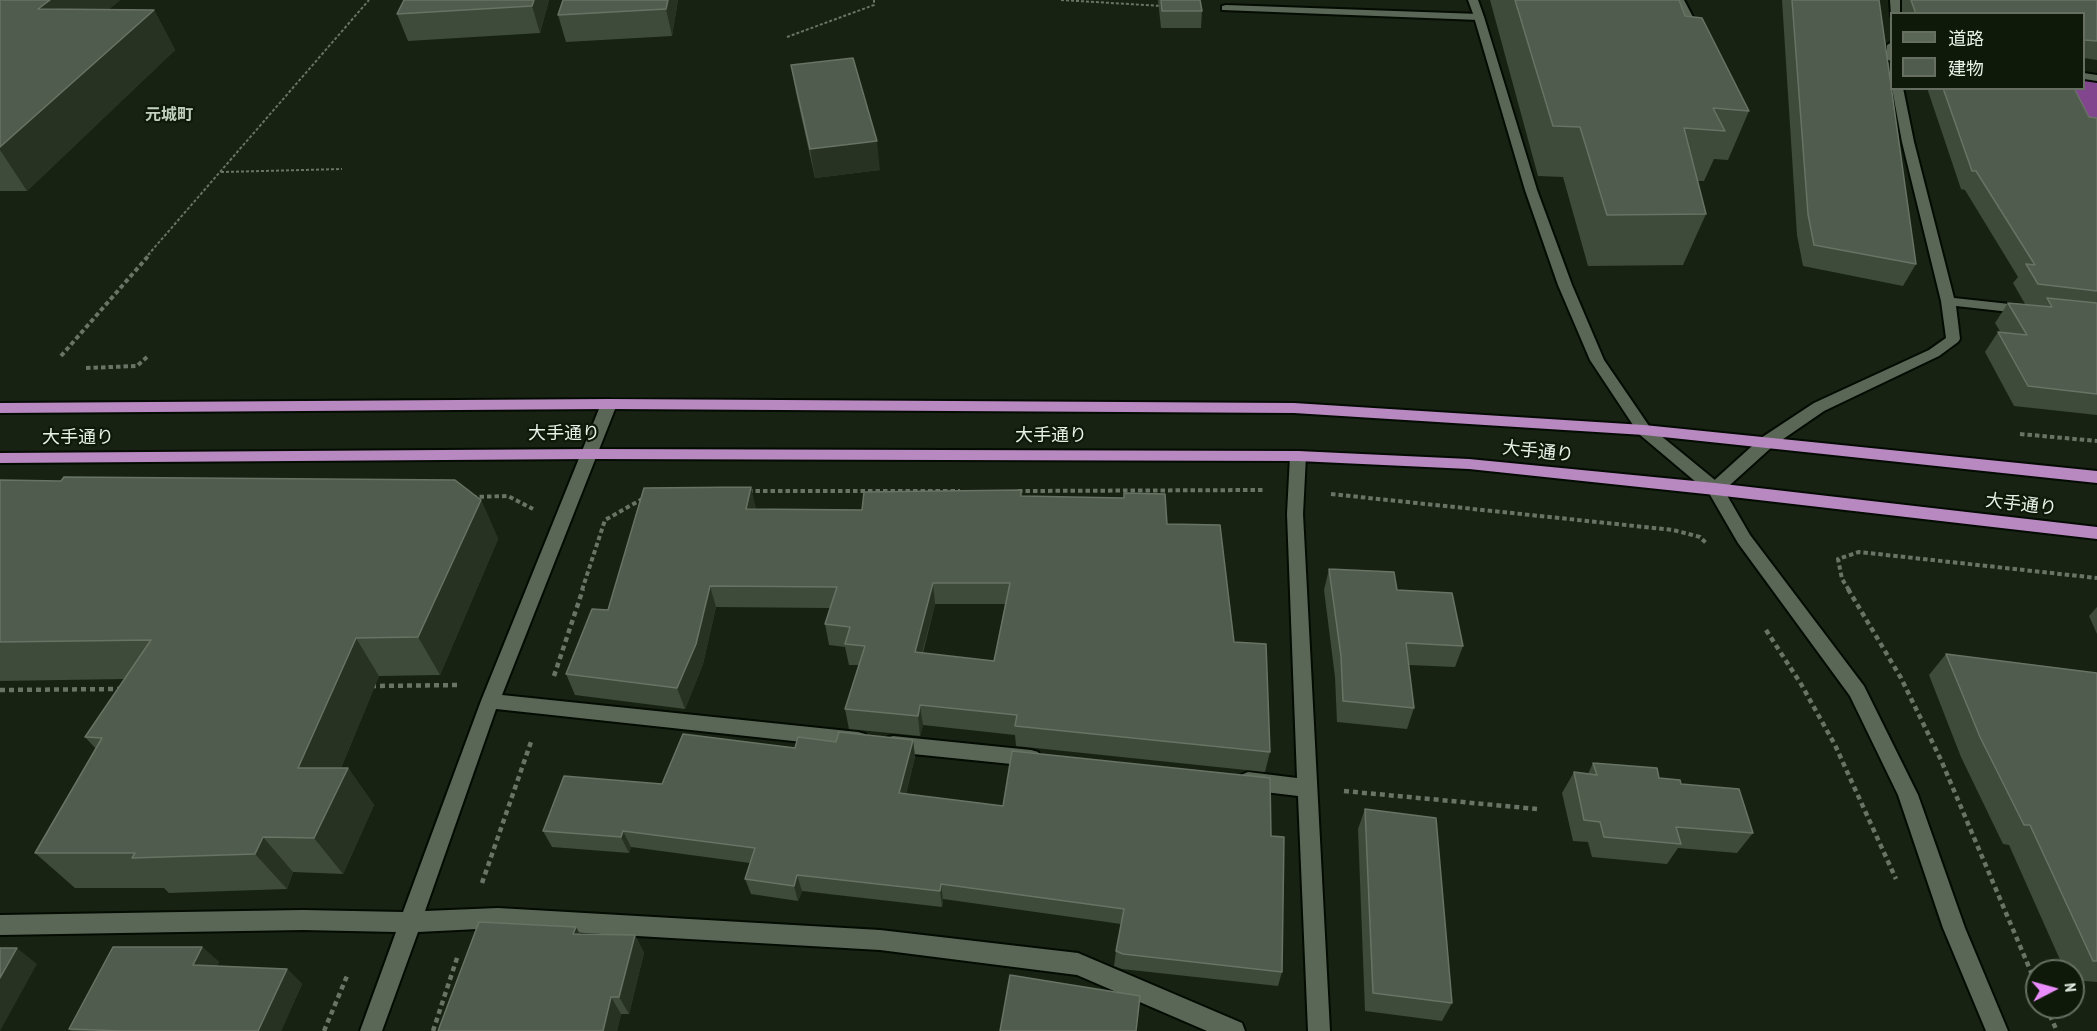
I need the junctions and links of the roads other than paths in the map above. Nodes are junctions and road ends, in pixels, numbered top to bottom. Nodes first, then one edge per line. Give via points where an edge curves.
1 (1473, 0) edge
2 (1679, 0) edge
3 (1226, 8) dead end
4 (1479, 17) junction
5 (1701, 42) edge
6 (1898, 90) edge
7 (1948, 301) junction
8 (2040, 312) edge
9 (609, 404) junction
10 (0, 408) edge
11 (1644, 430) junction
12 (1767, 442) junction
13 (591, 454) junction
14 (1298, 456) junction
15 (0, 458) edge
16 (2097, 477) edge
17 (1715, 489) junction
18 (2097, 533) edge
19 (490, 701) junction
20 (1044, 760) edge
21 (1223, 779) edge
22 (1307, 788) junction
23 (411, 922) junction
24 (0, 925) edge
25 (371, 1031) edge
26 (1234, 1031) edge
27 (1319, 1031) edge
28 (1997, 1031) edge

1 - 4 street
2 - 5 street
3 - 4 street
4 - 11 street via 1531,190 1565,285 1597,360
6 - 7 street
7 - 8 street
7 - 12 street via 1953,339 1945,346 1819,407
9 - 10 highway, 大手通り
9 - 11 highway, 大手通り via 1294,408
9 - 13 street
11 - 12 highway, 大手通り
11 - 17 street
12 - 16 highway, 大手通り
12 - 17 street
13 - 14 highway, 大手通り
13 - 15 highway, 大手通り
13 - 19 street
14 - 17 highway, 大手通り via 1469,464
14 - 22 street via 1296,514
17 - 18 highway, 大手通り
17 - 28 street via 1744,539 1842,669 1869,715 1908,795 1954,928
19 - 20 street
19 - 23 street
21 - 22 street
22 - 27 street
23 - 24 street
23 - 25 street
23 - 26 street via 498,918 880,940 1078,964

